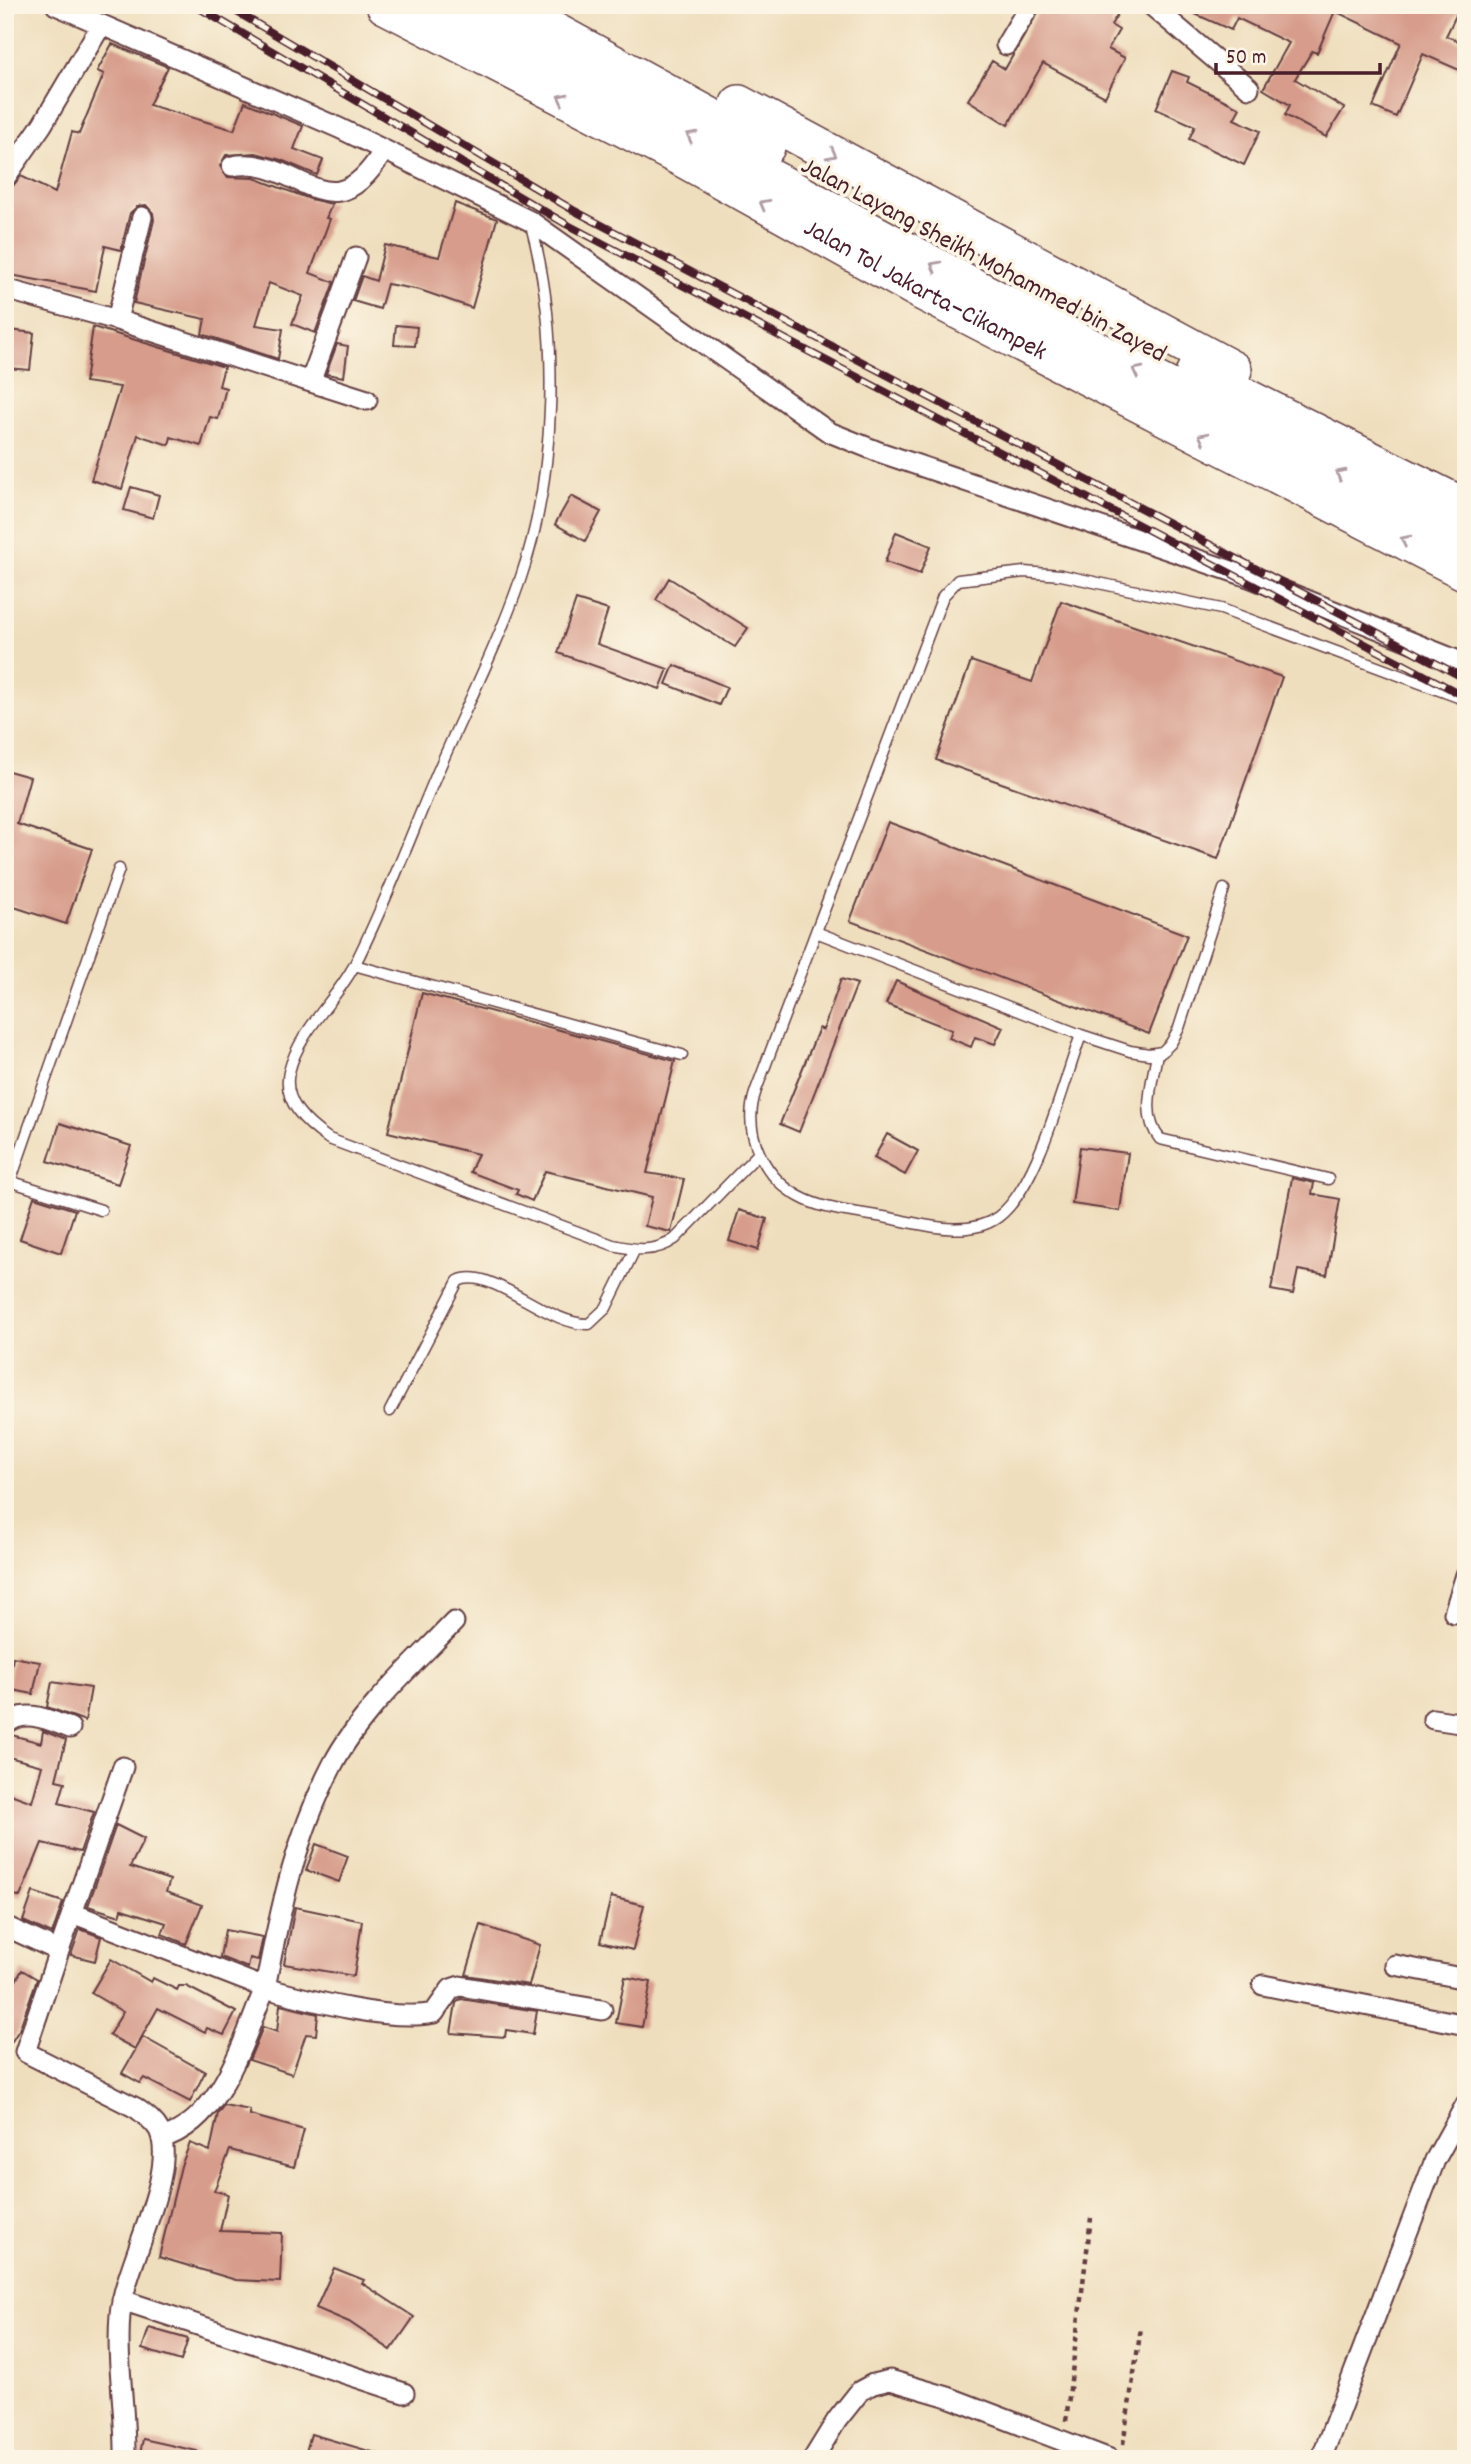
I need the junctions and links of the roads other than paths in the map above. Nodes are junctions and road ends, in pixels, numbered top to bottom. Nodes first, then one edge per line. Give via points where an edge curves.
1 (56, 5) edge
2 (385, 5) edge
3 (448, 5) edge
4 (506, 5) edge
5 (556, 5) edge
6 (1030, 5) edge
7 (1151, 5) edge
8 (100, 27) junction
9 (1006, 45) dead end
10 (1249, 88) dead end
11 (384, 150) junction
12 (232, 166) dead end
13 (5, 178) edge
14 (142, 217) dead end
15 (530, 221) junction
16 (356, 257) dead end
17 (5, 289) edge
18 (117, 320) junction
19 (311, 380) junction
20 (367, 400) dead end
21 (1466, 487) edge
22 (1466, 508) edge
23 (1466, 539) edge
24 (1466, 572) edge
25 (1466, 664) edge
26 (1466, 700) edge
27 (119, 869) dead end
28 (1224, 889) dead end
29 (816, 932) junction
30 (354, 965) junction
31 (1081, 1035) junction
32 (1157, 1054) junction
33 (682, 1055) dead end
34 (759, 1153) junction
35 (1328, 1179) dead end
36 (8, 1181) edge
37 (101, 1210) dead end
38 (635, 1249) junction
39 (390, 1411) dead end
40 (1466, 1575) edge
41 (1454, 1613) dead end
42 (454, 1622) dead end
43 (1433, 1718) dead end
44 (1466, 1724) edge
45 (5, 1725) edge
46 (70, 1728) dead end
47 (123, 1767) dead end
48 (72, 1913) junction
49 (5, 1926) edge
50 (59, 1951) junction
51 (1395, 1965) dead end
52 (1466, 1979) edge
53 (1263, 1985) dead end
54 (265, 1988) junction
55 (602, 2010) dead end
56 (1466, 2025) edge
57 (1466, 2104) edge
58 (162, 2138) junction
59 (122, 2300) junction
60 (404, 2393) dead end
61 (1116, 2452) edge
62 (125, 2459) edge
63 (813, 2459) edge
64 (1321, 2459) edge

1 - 8 street
24 -> 2 highway, Jalan Tol Jakarta–Cikampek via 925,293 686,160
23 -> 3 highway, Jalan Layang Sheikh Mohammed bin Zayed via 998,300
4 - 22 highway, Jalan Layang Sheikh Mohammed bin Zayed via 1008,278
5 -> 21 highway via 1314,415
6 - 9 street
7 - 10 street
8 - 11 street
8 - 13 street via 43,125
11 - 12 street via 369,175 343,192 256,166
11 - 15 street
14 - 18 street
15 - 25 street via 829,432 1249,577
15 - 30 lane via 541,263 550,372 543,484 536,519 520,579
16 - 19 street
17 - 18 street
18 - 19 street
19 - 20 street
26 - 29 lane via 1221,609 1061,575 1024,572 958,580 943,596
27 - 36 lane
28 - 32 lane via 1179,1028 1171,1043
29 - 31 lane
29 - 34 lane via 751,1104 750,1125
30 - 33 lane
30 - 38 lane via 307,1034 289,1071 290,1097 306,1121 330,1139 613,1245
31 - 32 lane via 1142,1054
31 - 34 lane via 1030,1177 1008,1209 987,1223 936,1227 808,1202 779,1181
32 - 35 lane via 1149,1111 1151,1126 1160,1139
34 - 38 lane via 675,1240 662,1247
36 - 37 lane
38 - 39 lane via 606,1308 589,1324 560,1319 484,1279 458,1281
40 - 41 street
42 - 54 street via 382,1699 333,1763 289,1870
43 - 44 street
45 - 46 street via 27,1715
47 - 48 street
48 - 50 street
48 - 54 street
49 - 50 street
50 - 58 street via 25,2052 136,2108
51 - 52 street
53 - 56 street
54 - 55 street via 393,2013 434,2013 451,1989 460,1986
54 - 58 street via 228,2074 211,2100 184,2130
57 - 64 street via 1435,2161
58 - 59 street via 159,2189
59 - 60 street
59 - 62 street via 119,2336
61 - 63 street via 1063,2443 890,2380 860,2391

